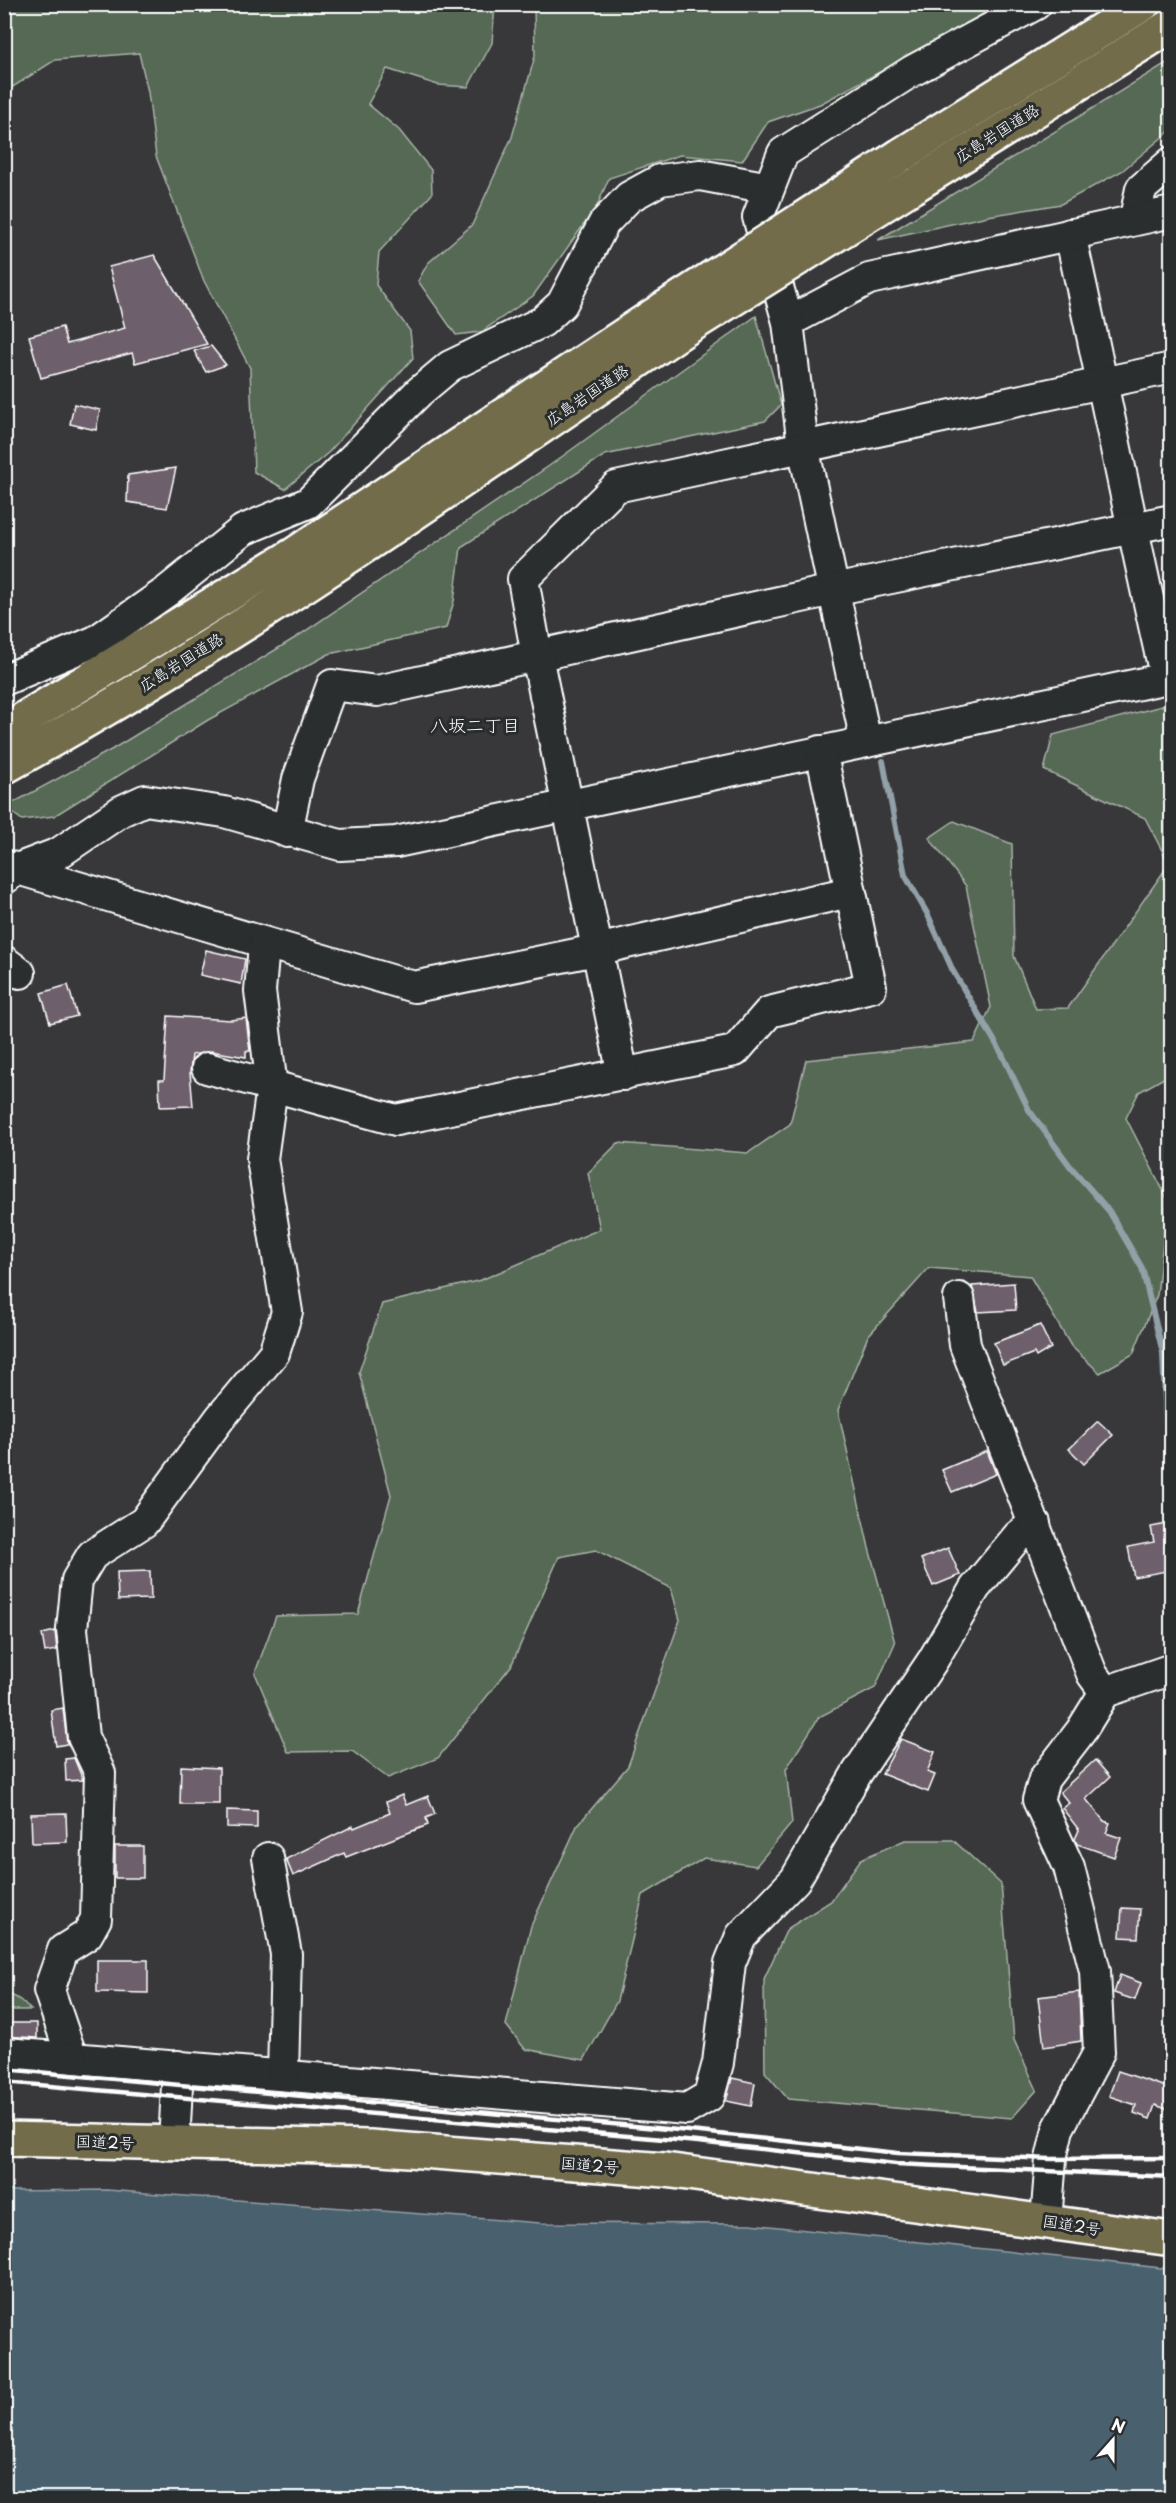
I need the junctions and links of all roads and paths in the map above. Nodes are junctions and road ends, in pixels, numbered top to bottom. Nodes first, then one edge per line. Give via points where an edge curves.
1 (1036, 4) edge
2 (1143, 4) edge
3 (1172, 25) edge
4 (1172, 162) edge
5 (769, 188) junction
6 (1172, 212) edge
7 (1135, 218) junction
8 (1070, 234) junction
9 (671, 321) junction
10 (788, 322) junction
11 (1172, 368) edge
12 (1104, 383) junction
13 (802, 446) junction
14 (1172, 520) edge
15 (1132, 529) junction
16 (833, 590) junction
17 (537, 656) junction
18 (1169, 678) edge
19 (4, 680) edge
20 (4, 731) edge
21 (866, 742) junction
22 (821, 751) junction
23 (4, 767) edge
24 (569, 804) junction
25 (286, 832) junction
26 (9, 871) edge
27 (850, 892) junction
28 (264, 945) junction
29 (596, 950) junction
30 (207, 1068) dead end
31 (623, 1074) junction
32 (272, 1087) junction
33 (959, 1298) dead end
34 (1035, 1523) junction
35 (1172, 1669) edge
36 (1105, 1692) junction
37 (268, 1858) dead end
38 (4, 2053) edge
39 (72, 2058) junction
40 (178, 2066) junction
41 (283, 2075) junction
42 (4, 2139) edge
43 (174, 2144) junction
44 (1046, 2221) junction
45 (1172, 2239) edge

1 - 5 street via 912,71 783,153
2 - 9 highway, 広島岩国道路, bridge via 901,155
3 - 9 highway, 広島岩国道路, bridge via 915,185
4 - 7 street via 1142,189
5 - 10 street via 758,217
5 - 19 street via 700,174 660,180 628,197 604,223 562,304 542,322 450,366 308,503 243,530 166,592 96,641
6 - 7 street
7 - 8 street
8 - 10 street via 869,279
8 - 12 street
9 - 20 highway, 広島岩国道路
9 - 23 highway, 広島岩国道路 via 489,462 204,649
10 - 13 street
11 - 12 street
12 - 13 street
12 - 15 street
13 - 16 street
13 - 17 street via 616,486 524,579
14 - 15 street
15 - 16 street
15 - 18 street
16 - 17 street
16 - 21 street
17 - 24 street
17 - 25 street via 378,692 332,685 298,779
18 - 21 street
21 - 22 street
22 - 24 street
22 - 27 street
24 - 25 street via 396,842 340,845
24 - 29 street
25 - 26 street via 224,812 145,800 121,811 59,852
26 - 28 street
27 - 29 street
27 - 31 street via 871,987 769,1012 735,1051
28 - 29 street via 414,987
28 - 32 street via 260,991
29 - 31 street
30 - 32 street
31 - 32 street via 396,1120
32 - 39 street via 262,1160 287,1312 274,1353 220,1418 144,1522 92,1555 77,1580 72,1629 83,1737 100,1773 96,1919 87,1935 63,1950 49,1990
33 - 34 street via 965,1345
34 - 36 street via 1092,1674
34 - 41 street via 1018,1536 975,1588 933,1660 857,1773 795,1880 741,1936 730,1964 718,2064 709,2096 687,2109
35 - 36 street
36 - 44 street via 1044,1779 1038,1800 1069,1867 1095,1971 1099,2052 1058,2129 1051,2159
37 - 41 street via 286,1954
38 - 39 street
39 - 40 street
40 - 41 street
40 - 43 street
42 - 43 highway, 国道2号
43 - 44 highway, 国道2号 via 370,2147 665,2170
44 - 45 highway, 国道2号

